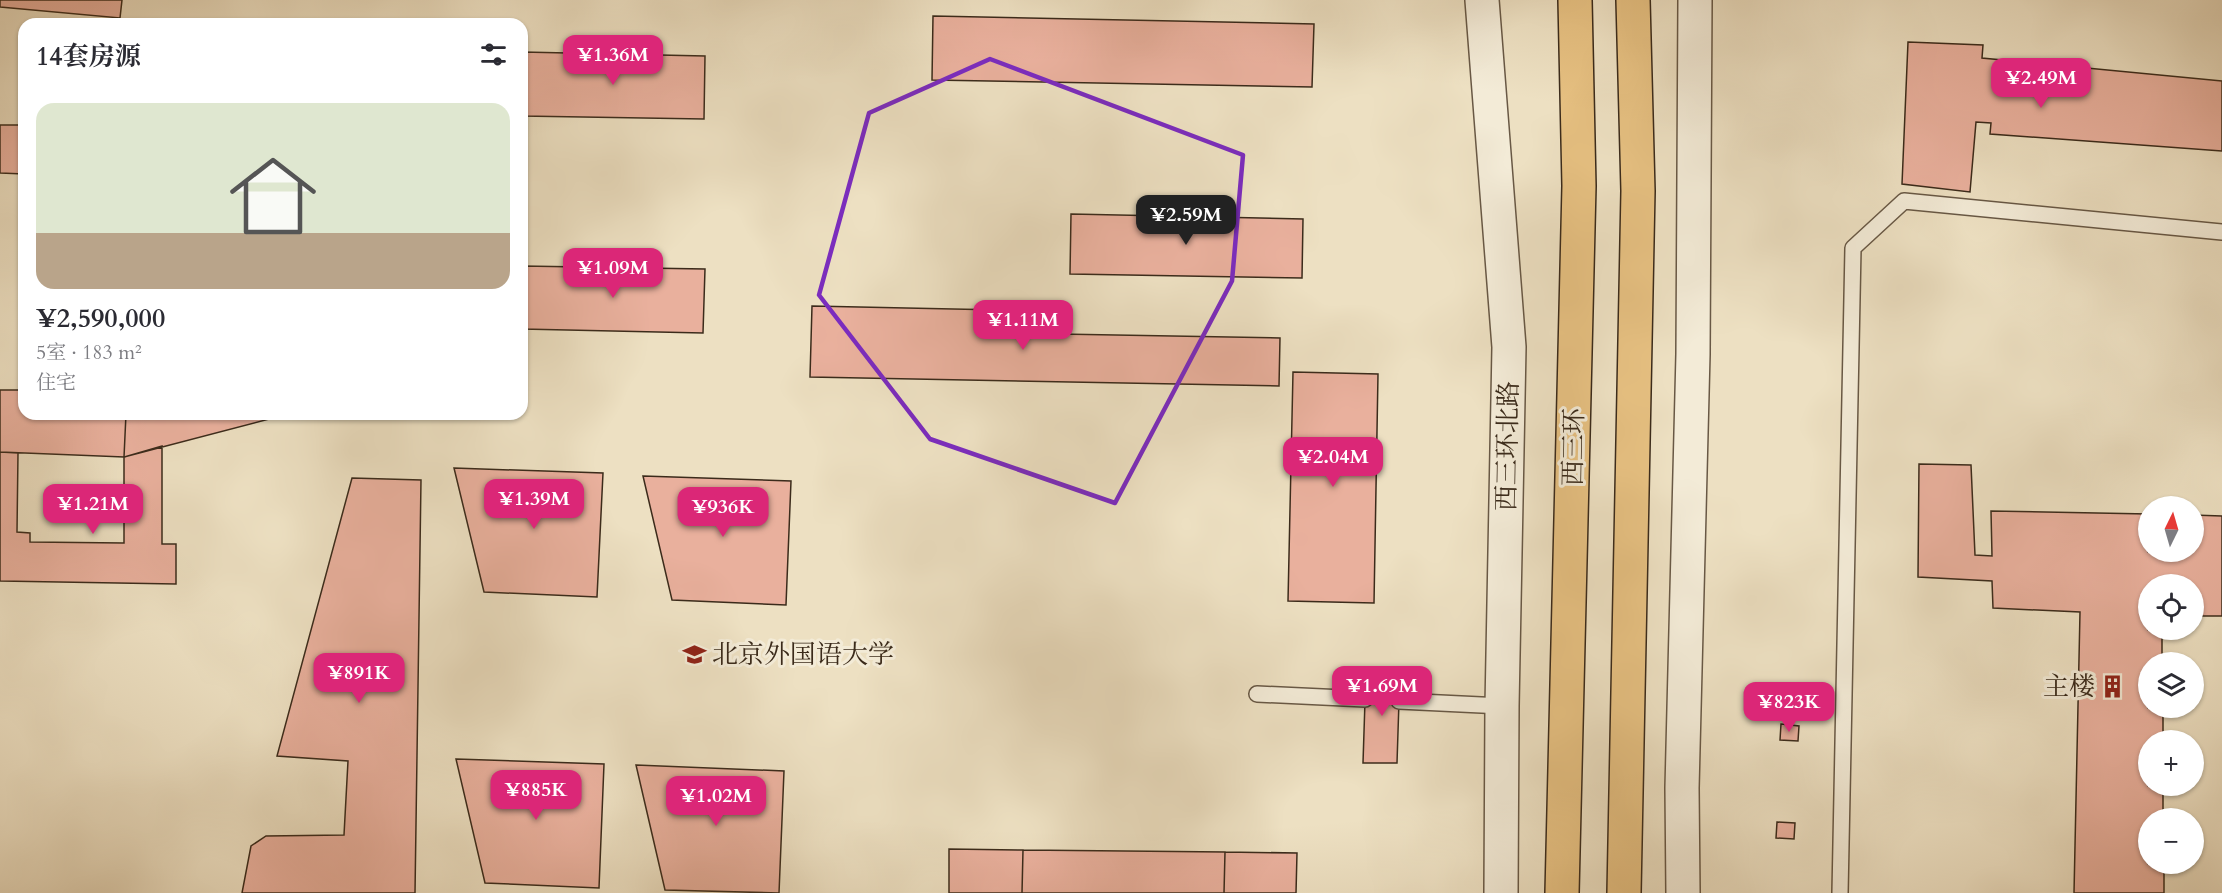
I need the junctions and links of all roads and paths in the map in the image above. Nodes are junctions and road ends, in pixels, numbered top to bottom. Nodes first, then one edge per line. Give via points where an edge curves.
1 (1482, 0) edge
2 (1575, 0) edge
3 (1633, 0) edge
4 (1695, 0) edge
5 (2222, 232) edge
6 (1257, 694) dead end
7 (1365, 699) dead end
8 (1399, 701) dead end
9 (1502, 706) junction
10 (1501, 893) edge
11 (1562, 893) edge
12 (1624, 893) edge
13 (1683, 893) edge
14 (1840, 893) edge

1 - 9 street, 西三环北路 via 1509,347
2 - 11 highway, 西三环 via 1579,186
3 - 12 highway via 1638,190
4 - 13 street
5 - 14 lane via 1904,201 1853,248
6 - 7 lane
8 - 9 lane
9 - 10 street, 西三环北路

